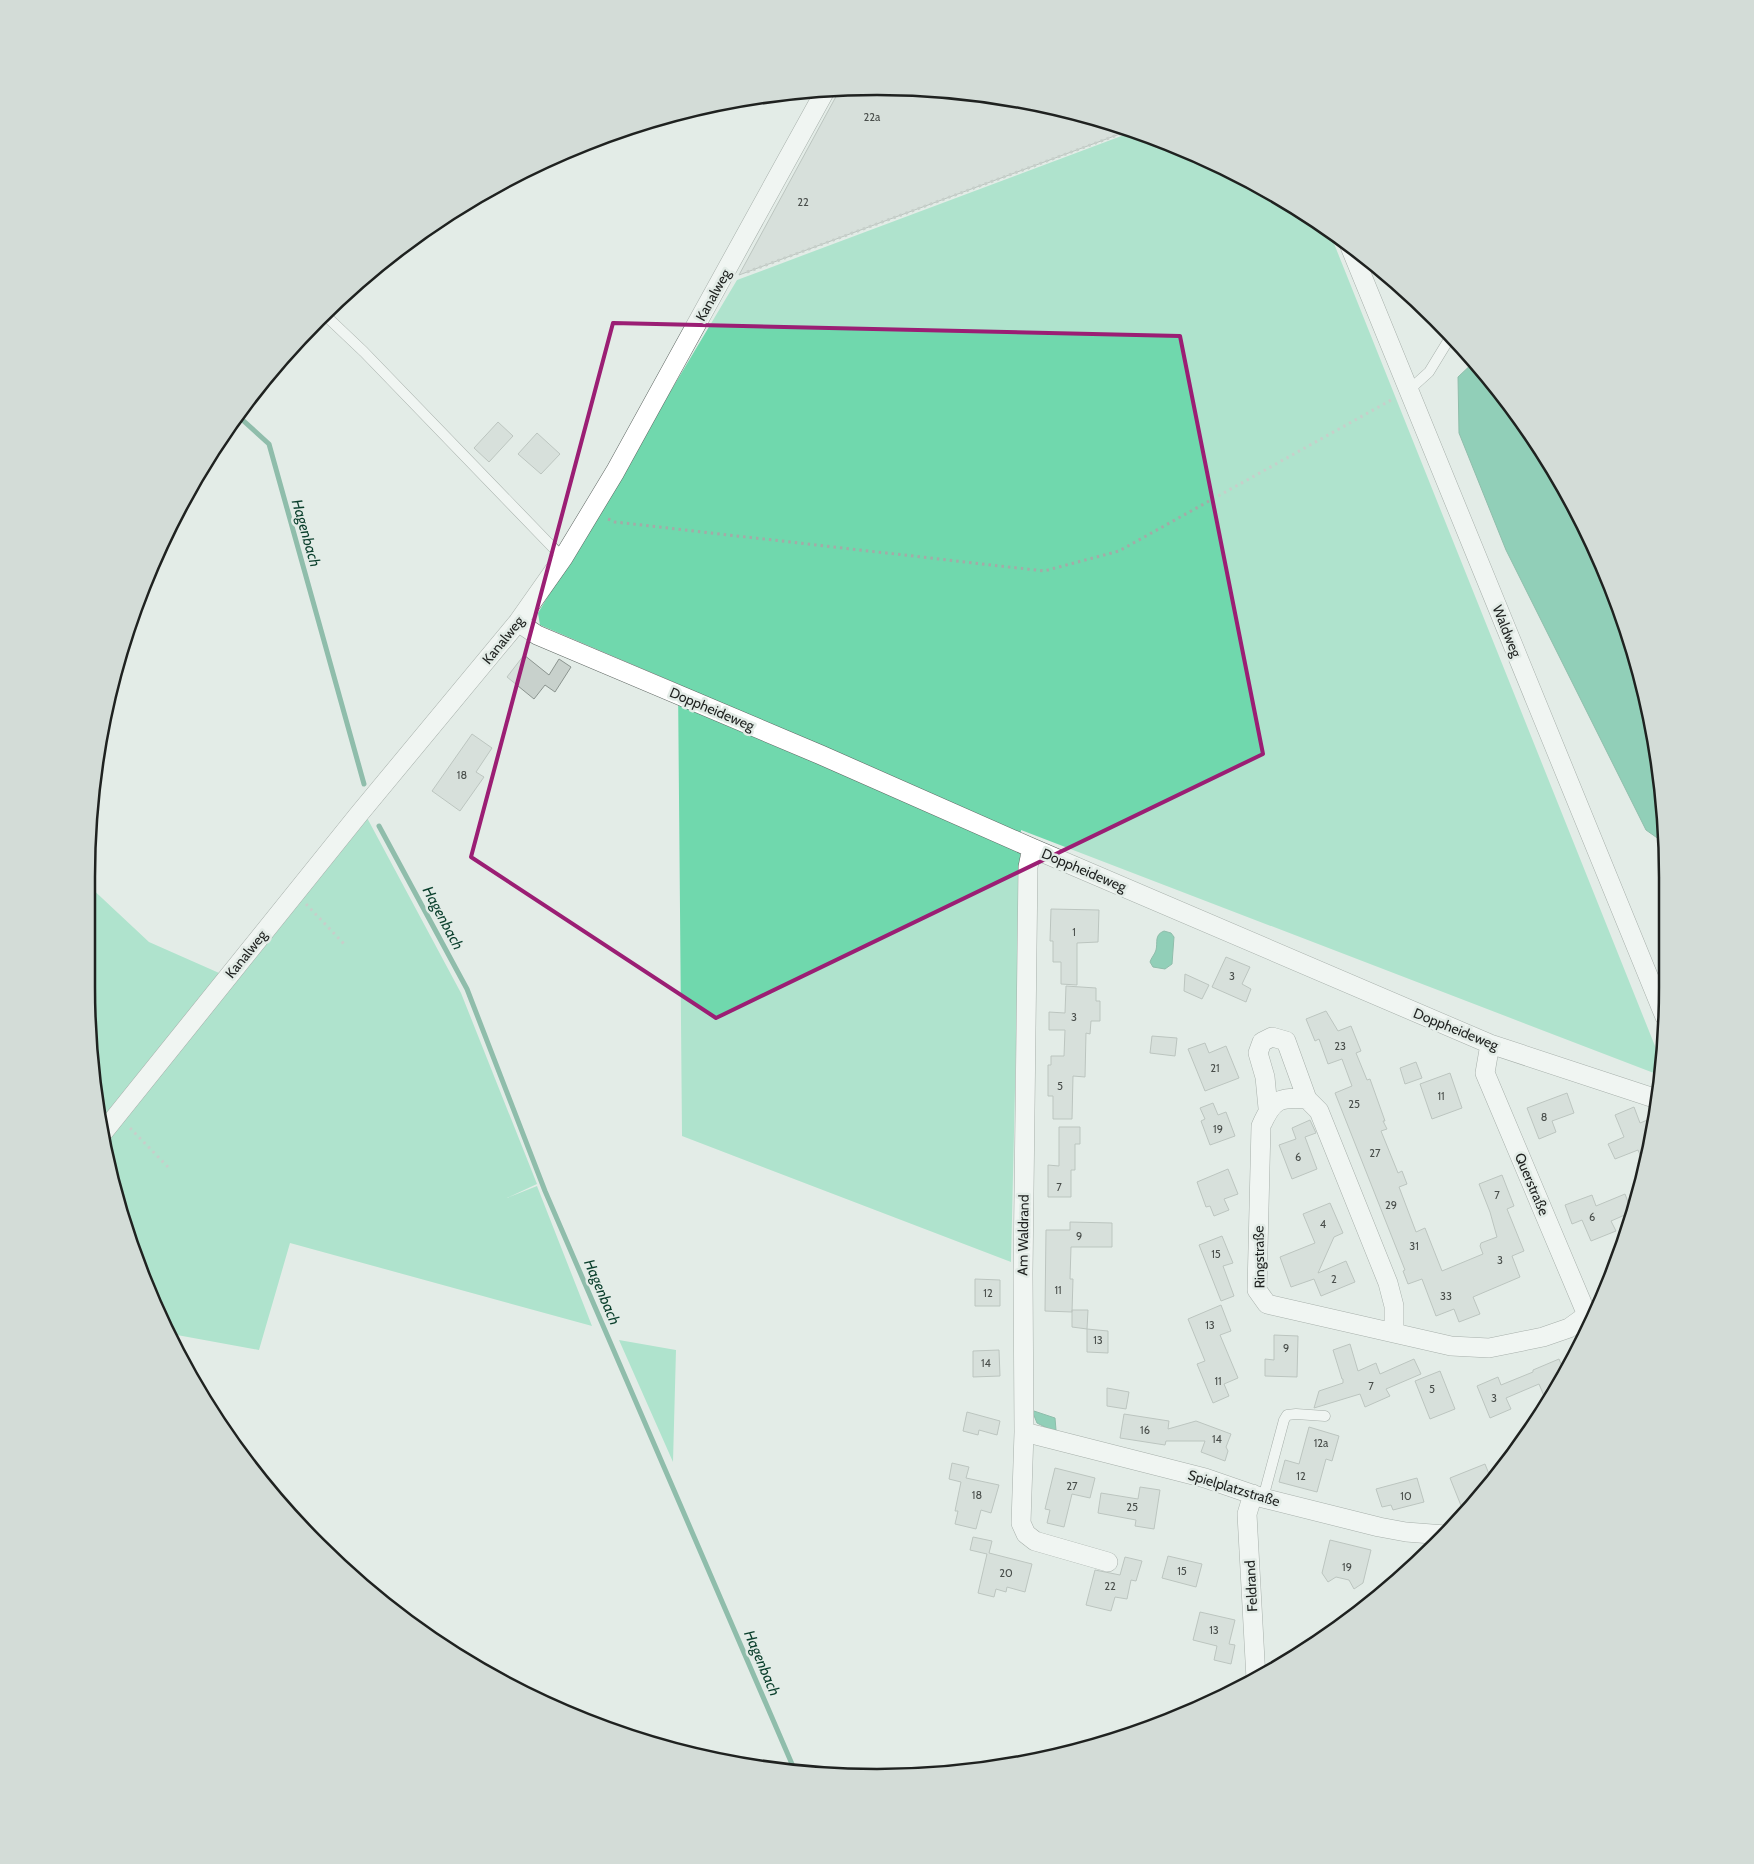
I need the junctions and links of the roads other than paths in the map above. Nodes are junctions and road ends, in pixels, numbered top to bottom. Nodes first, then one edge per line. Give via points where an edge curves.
1 (821, 97) edge
2 (1355, 259) edge
3 (329, 319) edge
4 (1447, 342) edge
5 (1409, 390) junction
6 (563, 558) junction
7 (518, 622) junction
8 (1032, 848) junction
9 (1658, 1001) edge
10 (1490, 1044) junction
11 (1651, 1097) edge
12 (1307, 1099) junction
13 (1268, 1108) junction
14 (108, 1126) edge
15 (1588, 1311) edge
16 (1585, 1318) edge
17 (1394, 1332) junction
18 (1324, 1416) dead end
19 (1024, 1432) junction
20 (1258, 1496) junction
21 (1435, 1534) edge
22 (1108, 1562) dead end
23 (1256, 1671) edge

1 - 6 street, Kanalweg via 615,472
2 - 5 street, Waldweg
3 - 6 lane
4 - 5 lane via 1429,372
5 - 9 street, Waldweg
6 - 7 street, Kanalweg
7 - 8 street, Doppheideweg via 537,635
7 - 14 street, Kanalweg
8 - 10 street, Doppheideweg
8 - 19 street, Am Waldrand via 1027,907
10 - 11 street, Doppheideweg
10 - 15 street, Querstraße via 1485,1073
12 - 13 street via 1287,1098
12 - 13 street, Ringstraße via 1286,1041 1272,1037 1262,1042 1258,1053 1265,1077
12 - 17 street, Ringstraße via 1319,1112 1388,1283 1394,1306
13 - 17 street, Ringstraße via 1260,1126 1257,1290 1266,1304
16 - 17 street, Ringstraße via 1569,1328 1489,1348 1451,1346
18 - 20 lane via 1287,1415
19 - 20 street, Spielplatzstraße via 1205,1478
19 - 22 street, Am Waldrand via 1021,1524 1026,1534 1035,1541
20 - 21 street, Spielplatzstraße via 1379,1527
20 - 23 street, Feldrand via 1247,1514

